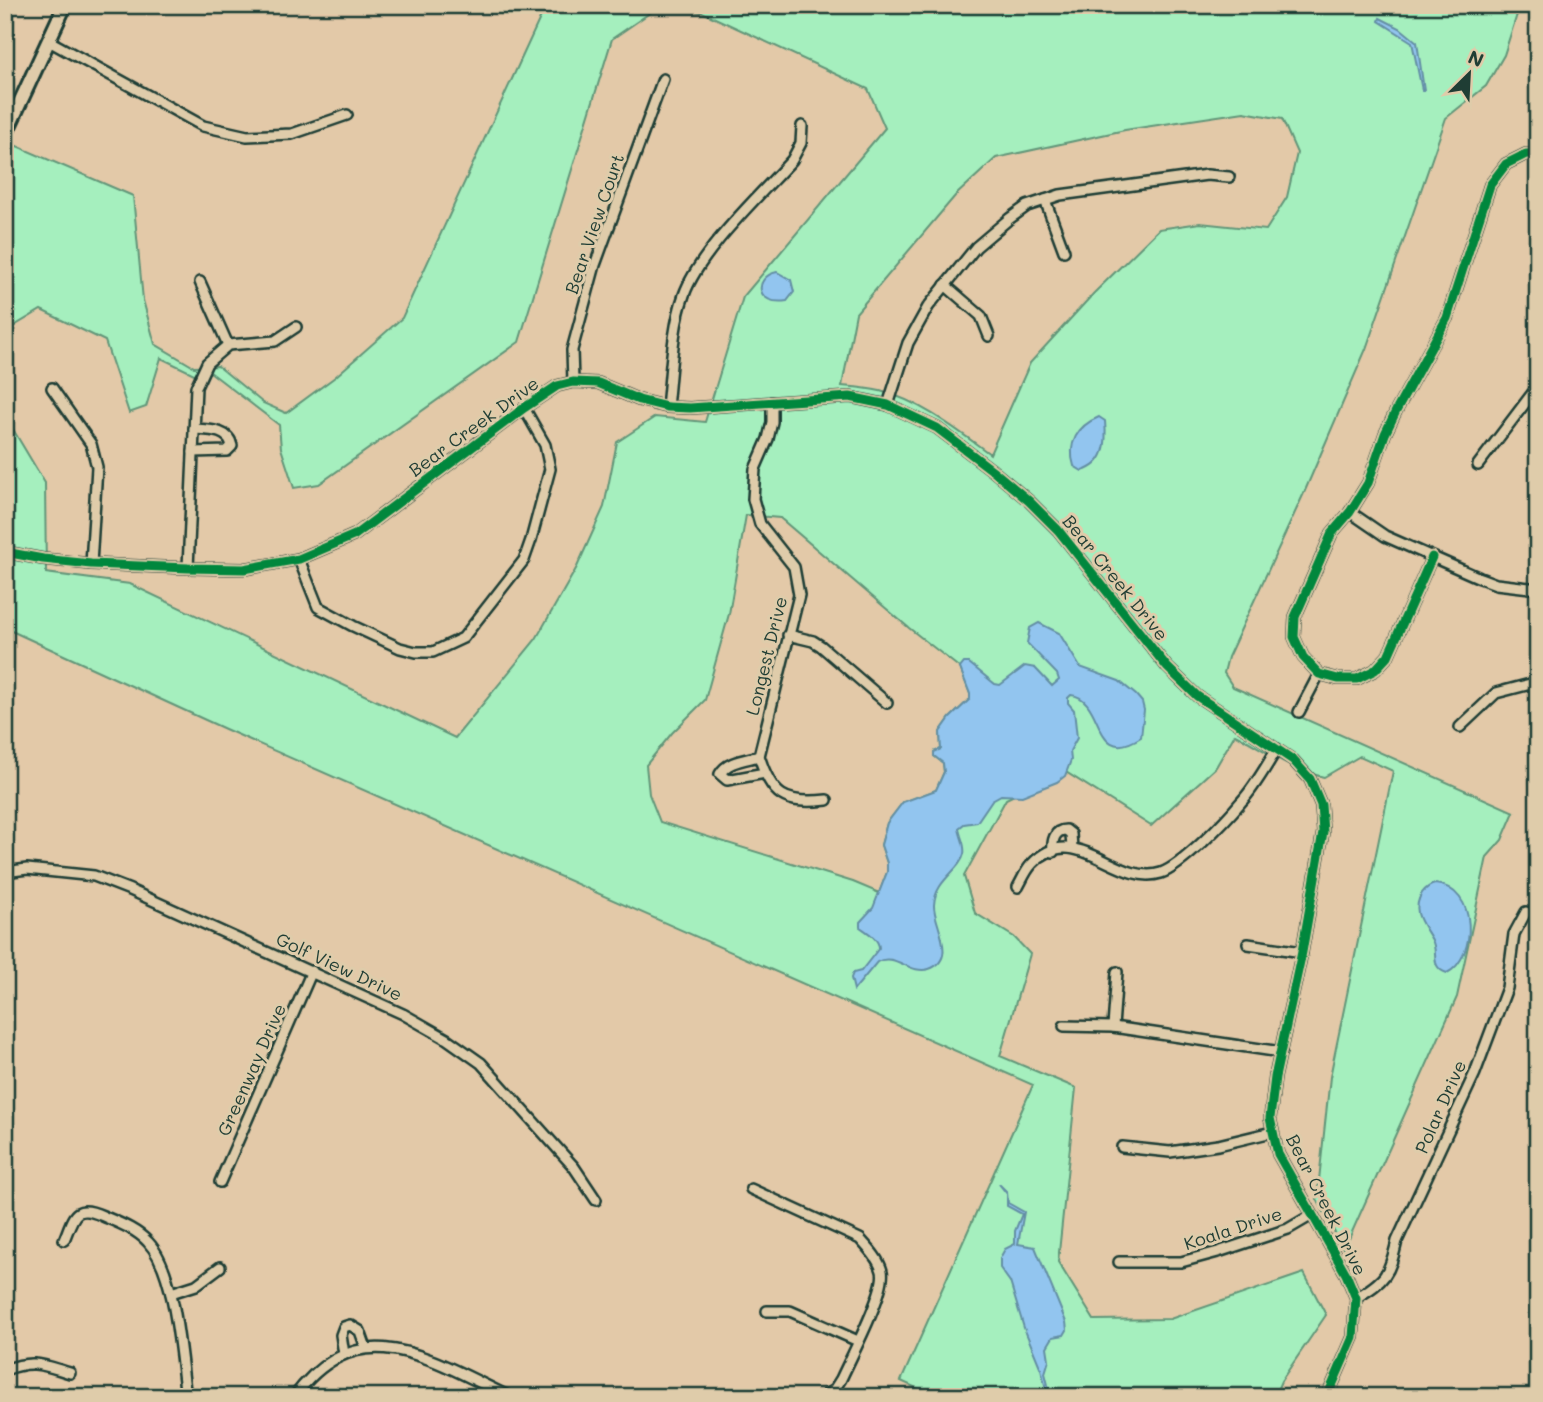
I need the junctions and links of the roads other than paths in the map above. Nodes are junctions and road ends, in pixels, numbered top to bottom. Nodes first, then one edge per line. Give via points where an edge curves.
1 (65, 5) edge
2 (49, 41) junction
3 (663, 79) dead end
4 (347, 115) dead end
5 (802, 126) dead end
6 (5, 135) edge
7 (1538, 154) edge
8 (1228, 177) dead end
9 (1045, 200) junction
10 (1064, 251) dead end
11 (201, 282) dead end
12 (945, 285) junction
13 (296, 327) dead end
14 (989, 336) dead end
15 (228, 345) junction
16 (573, 383) junction
17 (52, 388) dead end
18 (1537, 389) edge
19 (772, 401) junction
20 (888, 405) junction
21 (667, 407) junction
22 (524, 408) junction
23 (194, 429) junction
24 (193, 452) junction
25 (1478, 466) dead end
26 (1350, 512) junction
27 (5, 552) edge
28 (1433, 557) junction
29 (299, 559) junction
30 (91, 564) junction
31 (188, 568) junction
32 (1538, 589) edge
33 (788, 635) junction
34 (1319, 674) junction
35 (1538, 682) edge
36 (887, 703) dead end
37 (1299, 712) dead end
38 (1460, 727) dead end
39 (1277, 749) junction
40 (758, 756) junction
41 (765, 774) junction
42 (827, 800) dead end
43 (1072, 848) junction
44 (1053, 852) junction
45 (5, 872) edge
46 (1018, 887) dead end
47 (1526, 912) dead end
48 (1248, 944) dead end
49 (1302, 952) junction
50 (312, 971) junction
51 (1117, 972) dead end
52 (1064, 1026) dead end
53 (1112, 1027) junction
54 (1281, 1052) junction
55 (1272, 1132) junction
56 (1122, 1147) dead end
57 (220, 1182) dead end
58 (751, 1189) dead end
59 (596, 1200) dead end
60 (1312, 1215) junction
61 (64, 1240) dead end
62 (1119, 1262) dead end
63 (220, 1267) dead end
64 (171, 1293) junction
65 (1356, 1298) junction
66 (767, 1311) dead end
67 (858, 1341) junction
68 (366, 1348) junction
69 (344, 1354) junction
70 (5, 1370) edge
71 (70, 1373) dead end
72 (824, 1396) edge
73 (186, 1397) edge
74 (294, 1397) edge
75 (510, 1397) edge
76 (1326, 1397) edge

1 - 2 street
2 - 4 street via 216,129 247,136 292,134
2 - 6 street
3 - 16 street, Bear View Court via 595,265 572,350
5 - 21 street via 801,143 792,160 695,272 679,316
7 - 26 street via 1526,154 1506,164 1490,185 1447,318 1396,411 1368,483
8 - 9 street via 1207,175
9 - 10 street
9 - 12 street via 1027,206 991,232
11 - 15 street
12 - 14 street via 981,316
12 - 20 street via 916,325
13 - 15 street via 275,341
15 - 23 street via 207,363 196,387
16 - 21 street, Bear Creek Drive via 598,383
16 - 22 street, Bear Creek Drive via 557,386
17 - 30 street via 91,444 97,467
18 - 25 street
19 - 20 street, Bear Creek Drive via 850,397
19 - 21 street, Bear Creek Drive
19 - 33 street, Longest Drive via 772,422 755,469 753,499 760,524 794,567 799,595
20 - 39 street, Bear Creek Drive via 937,428 1029,501 1058,530 1167,667 1197,696
22 - 29 street, Bear Creek Drive via 355,535
22 - 29 street via 545,445 550,469 524,560 463,638 433,652 416,652 352,626 318,607
23 - 24 street
23 - 24 street via 227,435 232,446 227,451
24 - 31 street
26 - 28 street via 1385,536
26 - 34 street via 1332,533 1295,617 1294,637 1303,657
27 - 30 street, Bear Creek Drive
28 - 32 street via 1496,584
28 - 34 street via 1383,663 1357,679
29 - 31 street, Bear Creek Drive via 244,569
30 - 31 street, Bear Creek Drive
33 - 36 street via 821,646
33 - 40 street, Longest Drive
34 - 37 street
35 - 38 street via 1496,693
39 - 43 street via 1242,801 1176,866 1160,873 1133,873
39 - 49 street, Bear Creek Drive via 1310,779 1321,805 1324,832
40 - 41 street
40 - 41 street via 730,764 720,774 727,780
41 - 42 street via 791,800
43 - 44 street
43 - 44 street via 1070,834 1061,830 1052,843
44 - 46 street via 1032,864
45 - 50 street, Golf View Drive via 27,869 94,876
47 - 65 street, Polar Drive via 1514,934 1507,988 1397,1241 1392,1265 1380,1283
48 - 49 street
49 - 54 street, Bear Creek Drive
50 - 57 street, Greenway Drive
50 - 59 street, Golf View Drive via 403,1013 481,1063 574,1167
51 - 53 street
52 - 53 street
53 - 54 street
54 - 55 street, Bear Creek Drive via 1270,1118
55 - 56 street via 1170,1152
55 - 60 street, Bear Creek Drive via 1278,1154
58 - 67 street via 860,1239 872,1253 883,1272 881,1290
60 - 62 street, Koala Drive via 1288,1229 1181,1262
60 - 65 street, Bear Creek Drive
61 - 64 street via 79,1210 121,1224 151,1244
63 - 64 street via 197,1285
64 - 73 street
65 - 76 street, Bear Creek Drive via 1353,1337
66 - 67 street via 790,1311
67 - 72 street via 841,1380
68 - 69 street
68 - 69 street via 360,1331 350,1325 341,1335
68 - 75 street via 420,1356
69 - 74 street via 308,1378
70 - 71 street via 32,1363

